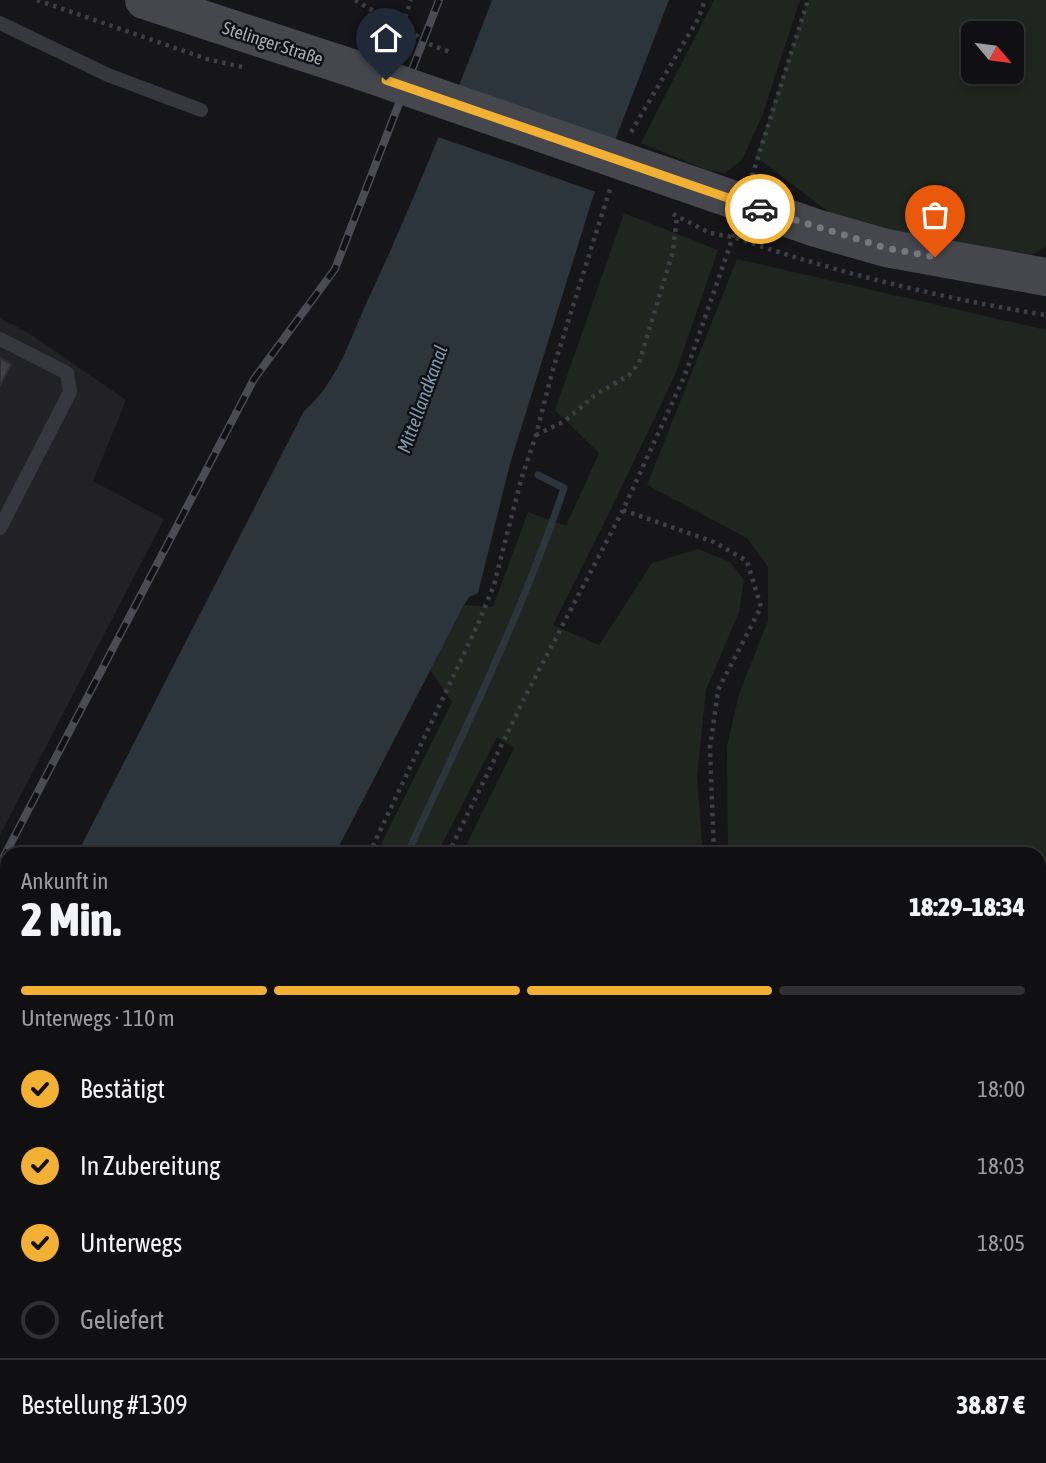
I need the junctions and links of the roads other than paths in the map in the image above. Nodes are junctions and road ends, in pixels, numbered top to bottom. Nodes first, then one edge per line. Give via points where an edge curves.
1 (144, 0) edge
2 (0, 23) edge
3 (201, 110) dead end
4 (1046, 277) edge
5 (0, 339) edge
6 (0, 528) edge

1 - 4 main road, Stelinger Straße, bridge via 362,59 668,177 739,220 816,228 886,248
2 - 3 lane via 108,75
5 - 6 lane via 66,373 70,392

